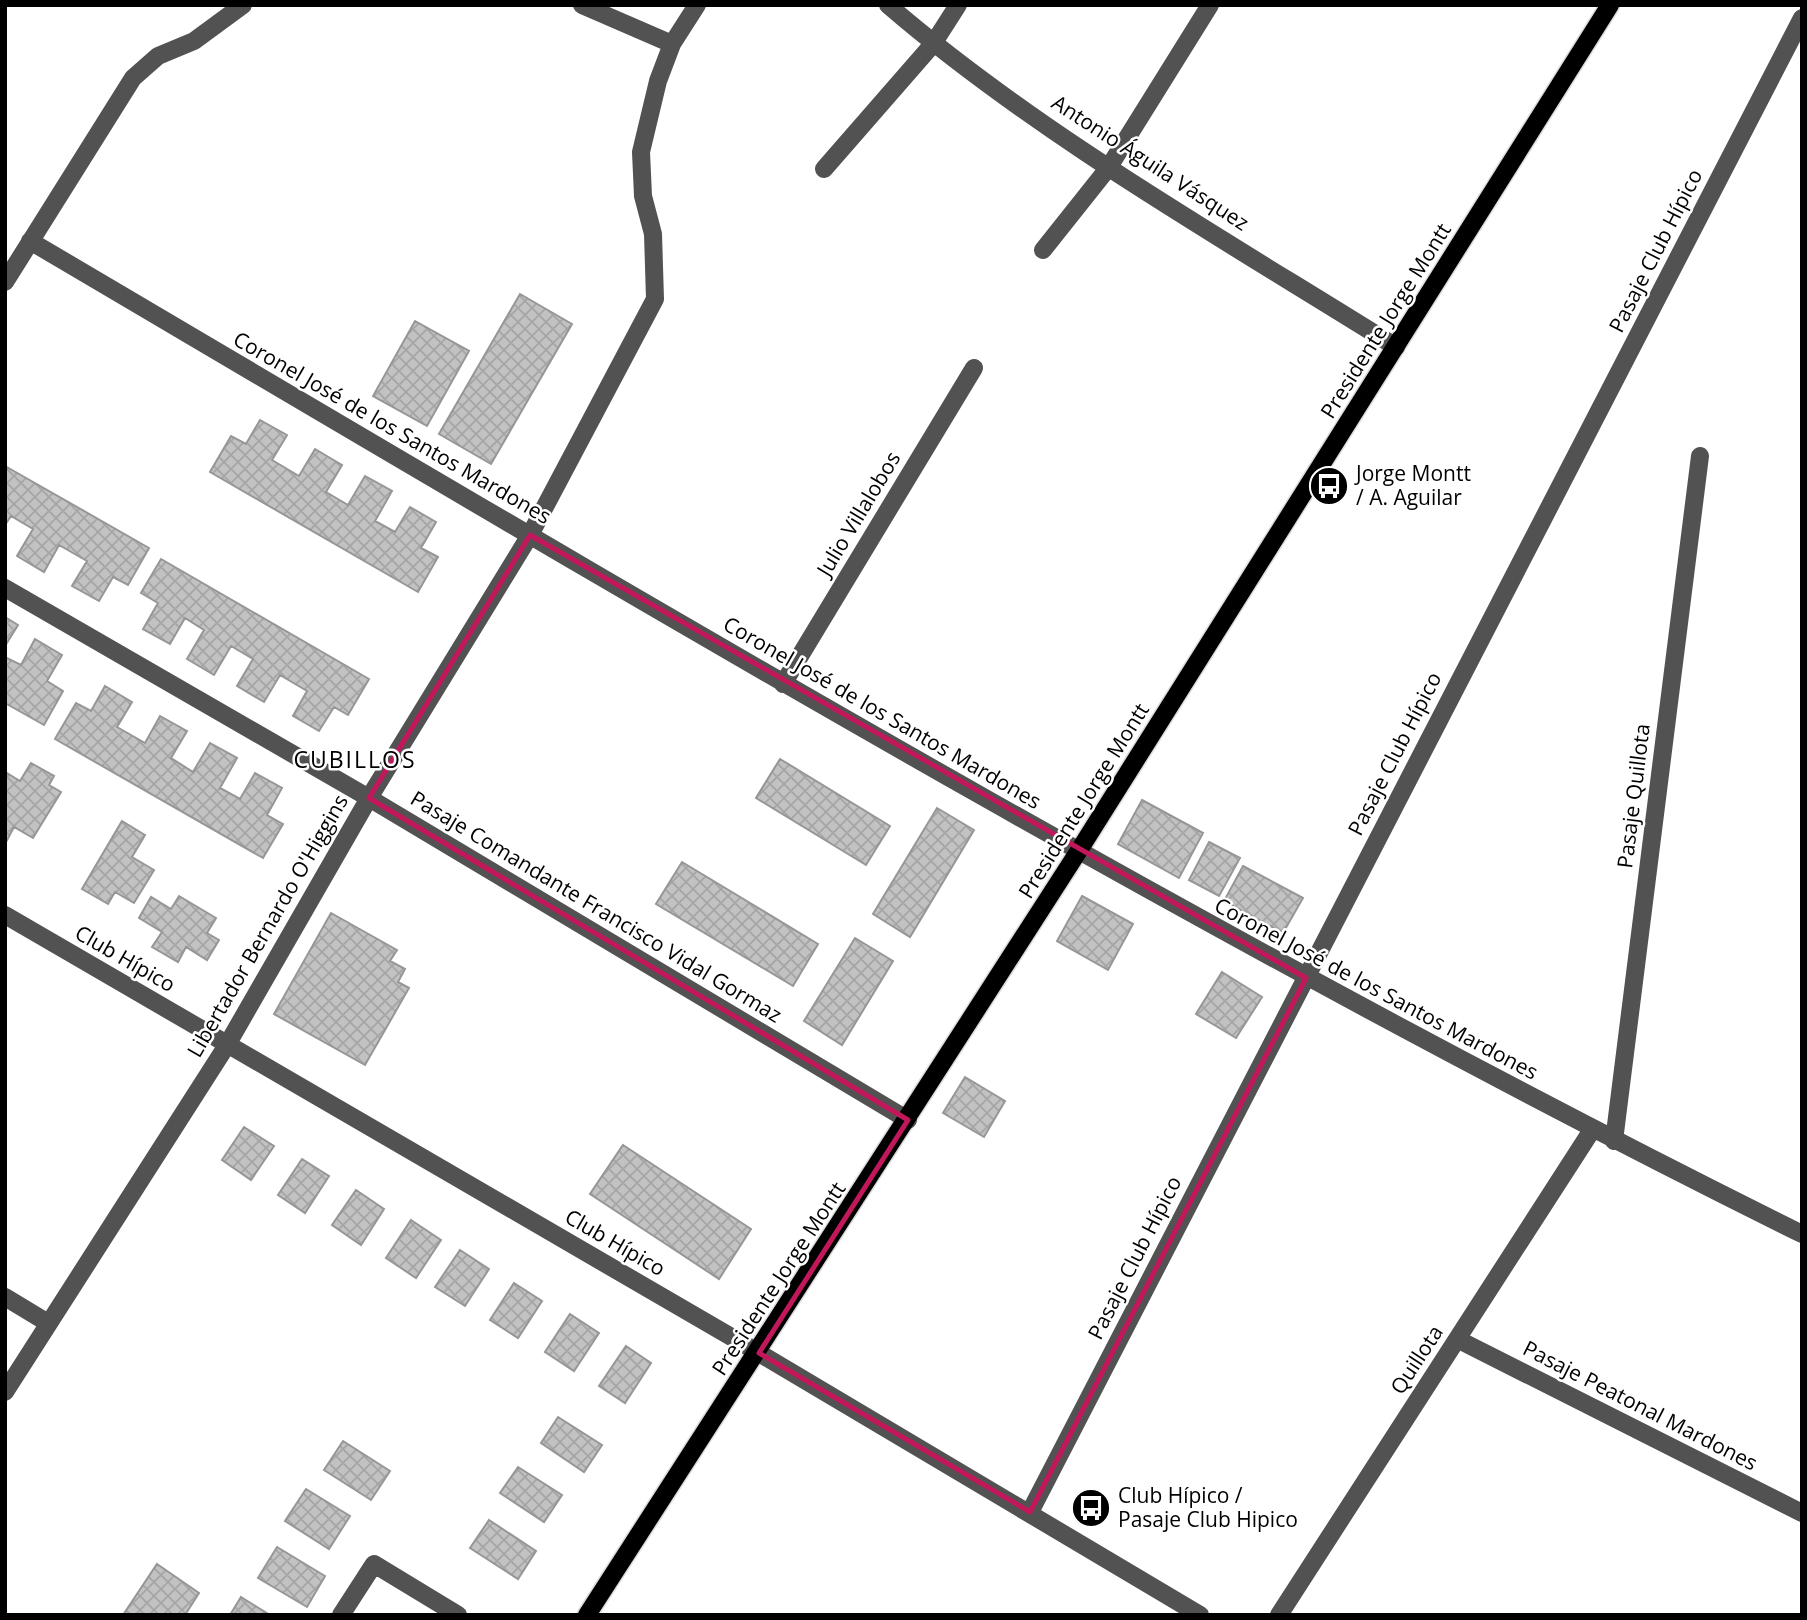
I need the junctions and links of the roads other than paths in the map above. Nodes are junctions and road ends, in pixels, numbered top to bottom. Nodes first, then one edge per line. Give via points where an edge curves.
1 (243, 5) edge
2 (582, 5) edge
3 (697, 5) edge
4 (888, 5) edge
5 (958, 5) edge
6 (1210, 5) edge
7 (1610, 5) edge
8 (1802, 18) edge
9 (672, 44) junction
10 (933, 44) junction
11 (1109, 167) junction
12 (824, 169) dead end
13 (30, 242) junction
14 (1043, 250) dead end
15 (5, 282) edge
16 (1396, 347) junction
17 (974, 368) dead end
18 (1700, 456) dead end
19 (530, 535) junction
20 (5, 588) edge
21 (783, 684) junction
22 (369, 798) junction
23 (1078, 852) junction
24 (5, 915) edge
25 (1306, 978) junction
26 (227, 1045) junction
27 (908, 1119) junction
28 (1592, 1130) junction
29 (1614, 1141) junction
30 (1802, 1234) edge
31 (5, 1297) edge
32 (48, 1323) junction
33 (1457, 1339) junction
34 (759, 1353) junction
35 (5, 1392) edge
36 (1030, 1512) junction
37 (1802, 1513) edge
38 (341, 1615) edge
39 (457, 1615) edge
40 (587, 1615) edge
41 (1200, 1615) edge
42 (1279, 1615) edge

1 - 13 street via 194,41 158,56 133,78
2 - 9 street
3 - 9 street, Libertador Bernardo O'Higgins
4 - 10 street, Antonio Águila Vásquez
5 - 10 street
6 - 11 street
7 - 16 main road, Presidente Jorge Montt
8 - 25 street, Pasaje Club Hípico
9 - 19 street, Libertador Bernardo O'Higgins via 648,112 642,152 643,196 653,234 655,299
10 - 11 street, Antonio Águila Vásquez
10 - 12 street
11 - 14 street
11 - 16 street, Antonio Águila Vásquez
13 - 15 street
13 - 19 street, Coronel José de los Santos Mardones
16 - 23 main road, Presidente Jorge Montt
17 - 21 street, Julio Villalobos
18 - 29 street, Pasaje Quillota
19 - 21 street, Coronel José de los Santos Mardones
19 - 22 street, Libertador Bernardo O'Higgins
20 - 22 street, Pasaje Comandante Francisco Vidal Gormaz
21 - 23 street, Coronel José de los Santos Mardones
22 - 26 street, Libertador Bernardo O'Higgins
22 - 27 street, Pasaje Comandante Francisco Vidal Gormaz
23 - 25 street, Coronel José de los Santos Mardones
23 - 27 main road, Presidente Jorge Montt
24 - 26 street, Club Hípico
25 - 28 street, Coronel José de los Santos Mardones
25 - 36 street, Pasaje Club Hípico
26 - 32 street, Libertador Bernardo O'Higgins
26 - 34 street, Club Hípico
27 - 34 main road, Presidente Jorge Montt
28 - 29 street, Coronel José de los Santos Mardones
28 - 33 street, Quillota
29 - 30 street, Coronel José de los Santos Mardones
31 - 32 street
32 - 35 street, Libertador Bernardo O'Higgins
33 - 37 street, Pasaje Peatonal Mardones
33 - 42 street, Quillota
34 - 36 street, Club Hípico
34 - 40 main road, Presidente Jorge Montt
36 - 41 street, Club Hípico
38 - 39 street via 374,1564

